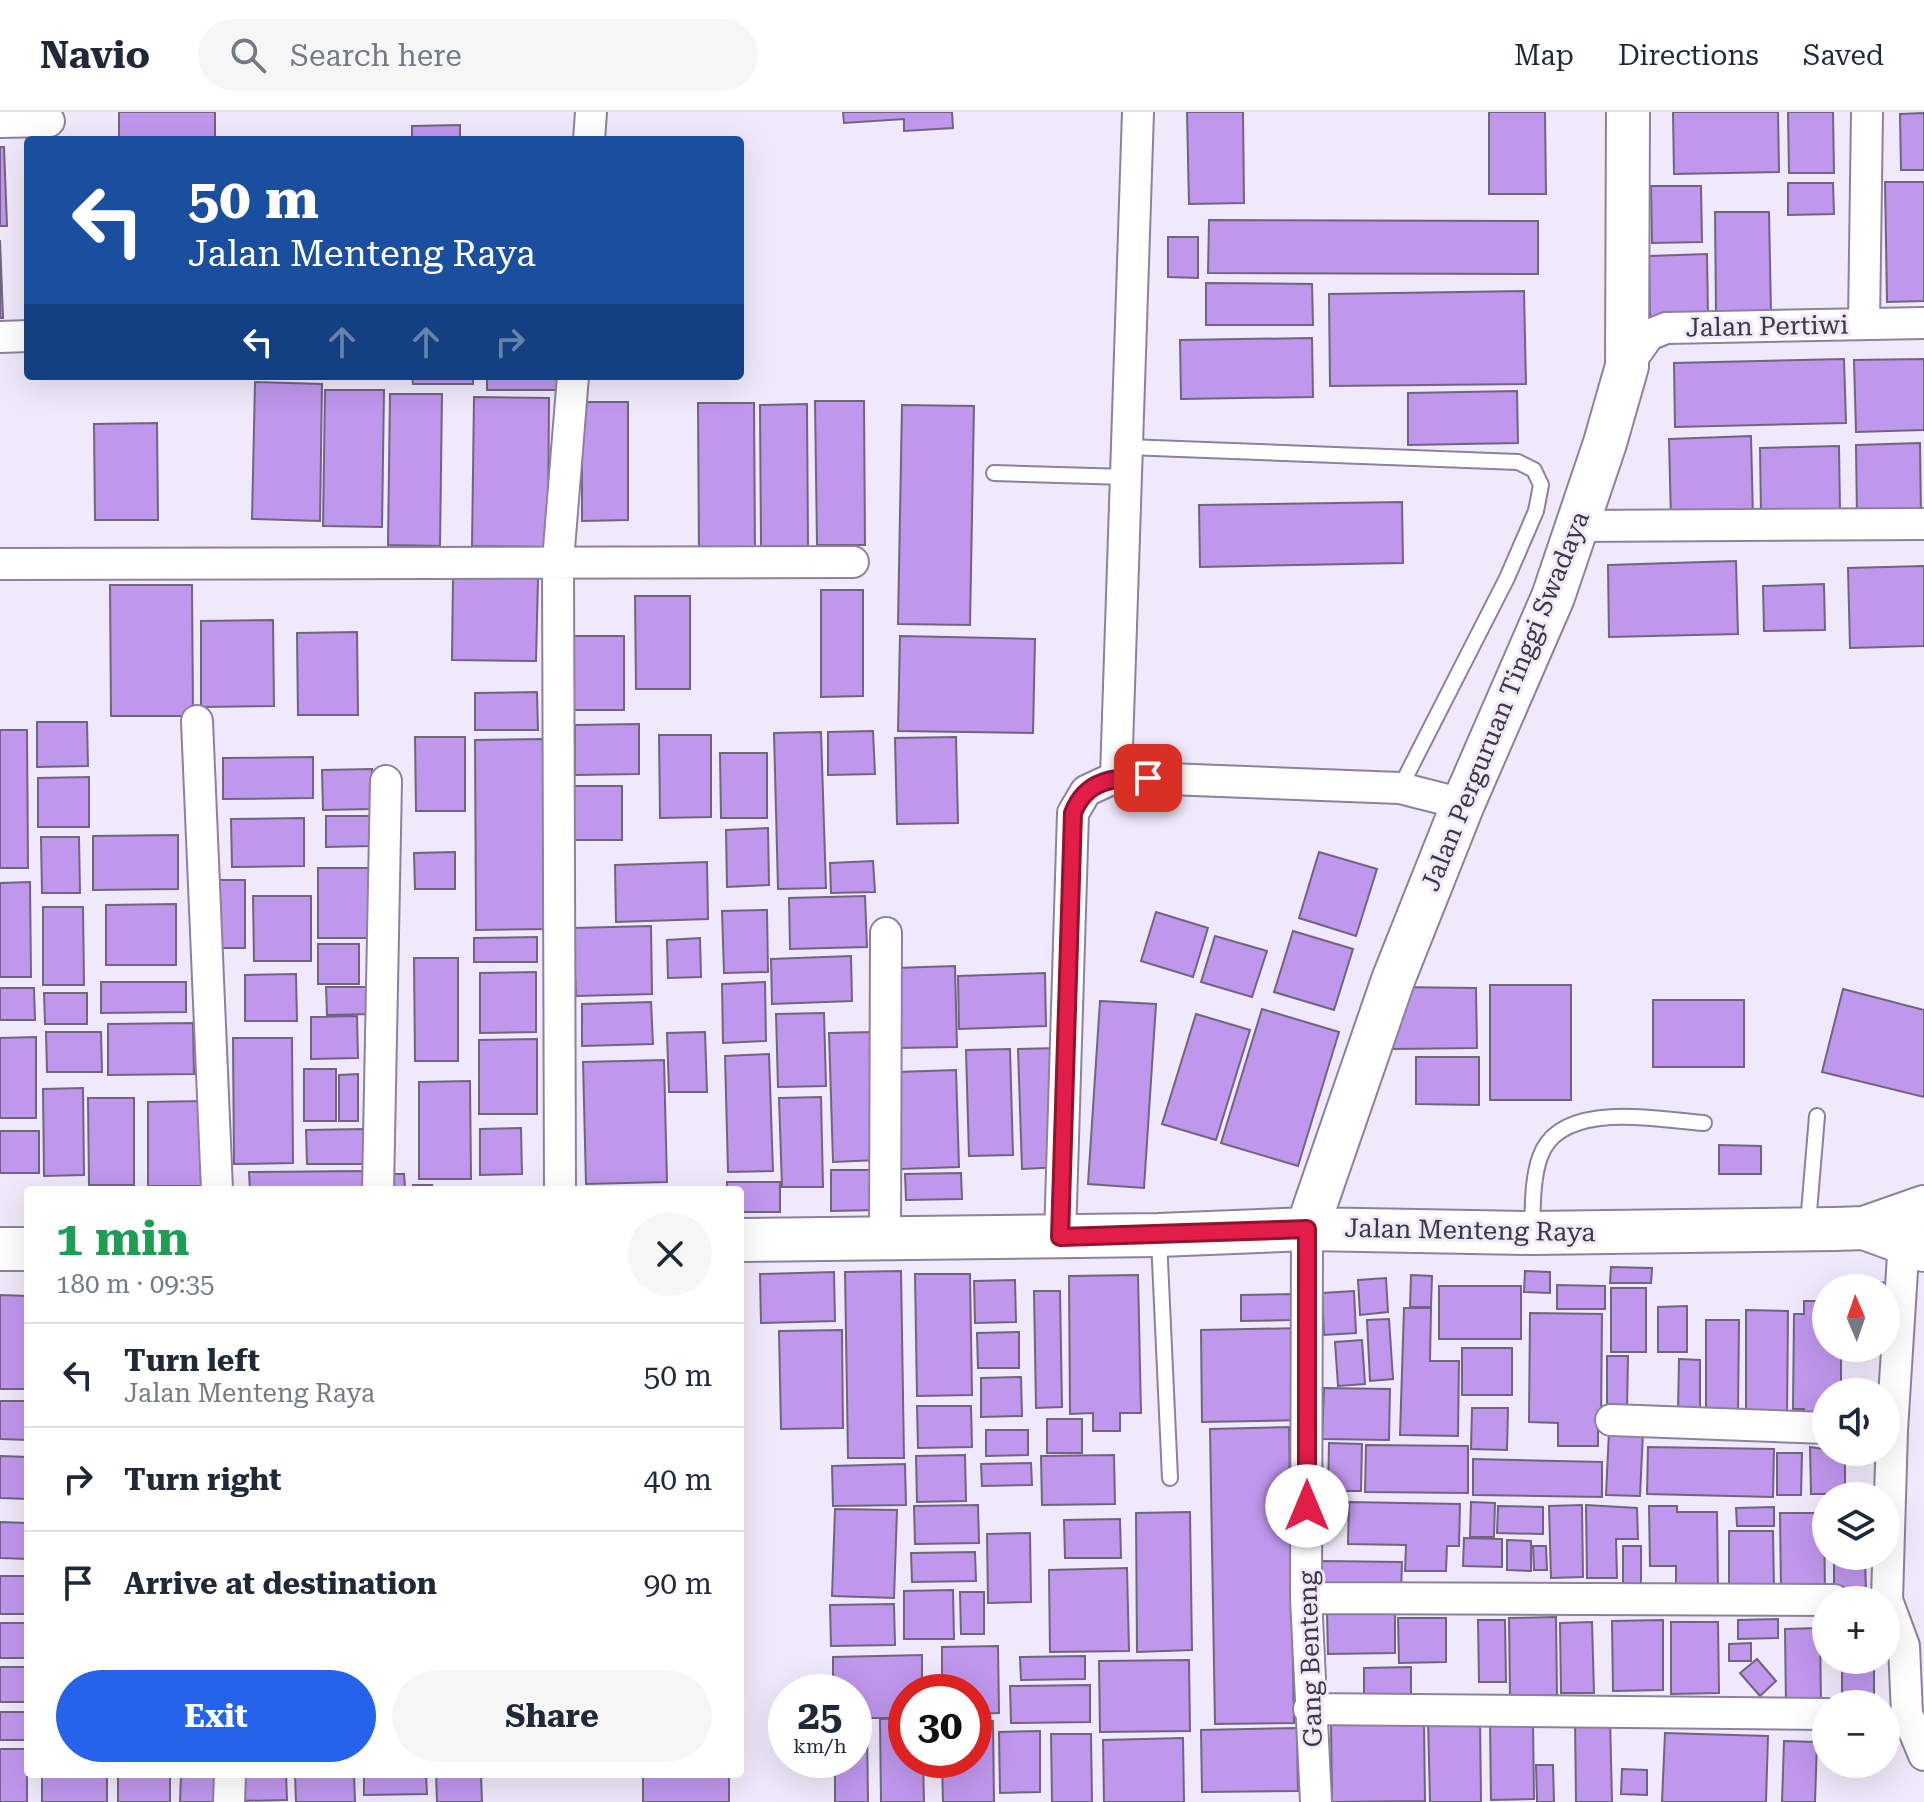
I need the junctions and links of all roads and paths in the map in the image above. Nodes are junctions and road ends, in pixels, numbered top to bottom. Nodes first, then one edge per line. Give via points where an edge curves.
1 (591, 112) edge
2 (1138, 112) edge
3 (1628, 112) edge
4 (1867, 112) edge
5 (0, 122) edge
6 (49, 124) edge
7 (589, 136) edge
8 (1924, 323) edge
9 (1864, 324) junction
10 (24, 336) edge
11 (0, 337) edge
12 (1627, 366) junction
13 (573, 380) edge
14 (1127, 462) junction
15 (994, 473) dead end
16 (1924, 524) edge
17 (1578, 526) junction
18 (558, 561) junction
19 (853, 562) dead end
20 (0, 564) edge
21 (197, 721) dead end
22 (1116, 777) junction
23 (386, 781) dead end
24 (1400, 788) junction
25 (1463, 804) junction
26 (886, 933) dead end
27 (1817, 1116) dead end
28 (1704, 1123) dead end
29 (217, 1186) edge
30 (378, 1186) edge
31 (560, 1186) edge
32 (1808, 1228) junction
33 (1307, 1229) junction
34 (1915, 1229) edge
35 (1532, 1233) junction
36 (1159, 1235) junction
37 (1060, 1237) junction
38 (885, 1238) junction
39 (744, 1240) edge
40 (0, 1249) edge
41 (24, 1249) edge
42 (1896, 1378) edge
43 (1611, 1420) dead end
44 (1812, 1427) edge
45 (1889, 1466) edge
46 (1170, 1478) dead end
47 (1887, 1586) edge
48 (1306, 1598) junction
49 (1812, 1600) edge
50 (1900, 1635) edge
51 (1899, 1690) edge
52 (1309, 1709) junction
53 (1812, 1714) edge
54 (1900, 1720) edge
55 (1924, 1755) edge
56 (230, 1778) edge
57 (229, 1802) edge
58 (1316, 1802) edge

1 - 7 street
2 - 14 street
3 - 12 street, Jalan Perguruan Tinggi Swadaya
4 - 9 street
5 - 6 street
8 - 9 street, Jalan Pertiwi
9 - 12 street, Jalan Pertiwi via 1666,328 1649,335
10 - 11 street
12 - 17 street, Jalan Perguruan Tinggi Swadaya
13 - 18 street
14 - 15 lane
14 - 22 street
14 - 24 lane via 1518,462 1534,470 1541,485 1536,511
16 - 17 street
17 - 25 street, Jalan Perguruan Tinggi Swadaya via 1553,597
18 - 19 street
18 - 20 street
18 - 31 street
21 - 29 street
22 - 24 street
22 - 37 street via 1086,791 1073,813
23 - 30 street
24 - 25 street
25 - 33 street, Jalan Perguruan Tinggi Swadaya via 1393,980
26 - 38 street
27 - 32 lane
28 - 35 lane via 1596,1117 1572,1124 1541,1154
32 - 34 street, Jalan Menteng Raya
32 - 35 street, Jalan Menteng Raya
33 - 35 street, Jalan Menteng Raya
33 - 36 street, Jalan Menteng Raya
33 - 48 street, Gang Benteng
34 - 42 street
36 - 37 street, Jalan Menteng Raya
36 - 46 lane
37 - 38 street, Jalan Menteng Raya
38 - 39 street, Jalan Menteng Raya
40 - 41 street
43 - 44 street
45 - 47 street
48 - 49 street
48 - 52 street, Gang Benteng
50 - 51 street via 1904,1646
52 - 53 street
52 - 58 street, Gang Benteng
54 - 55 street
56 - 57 street

